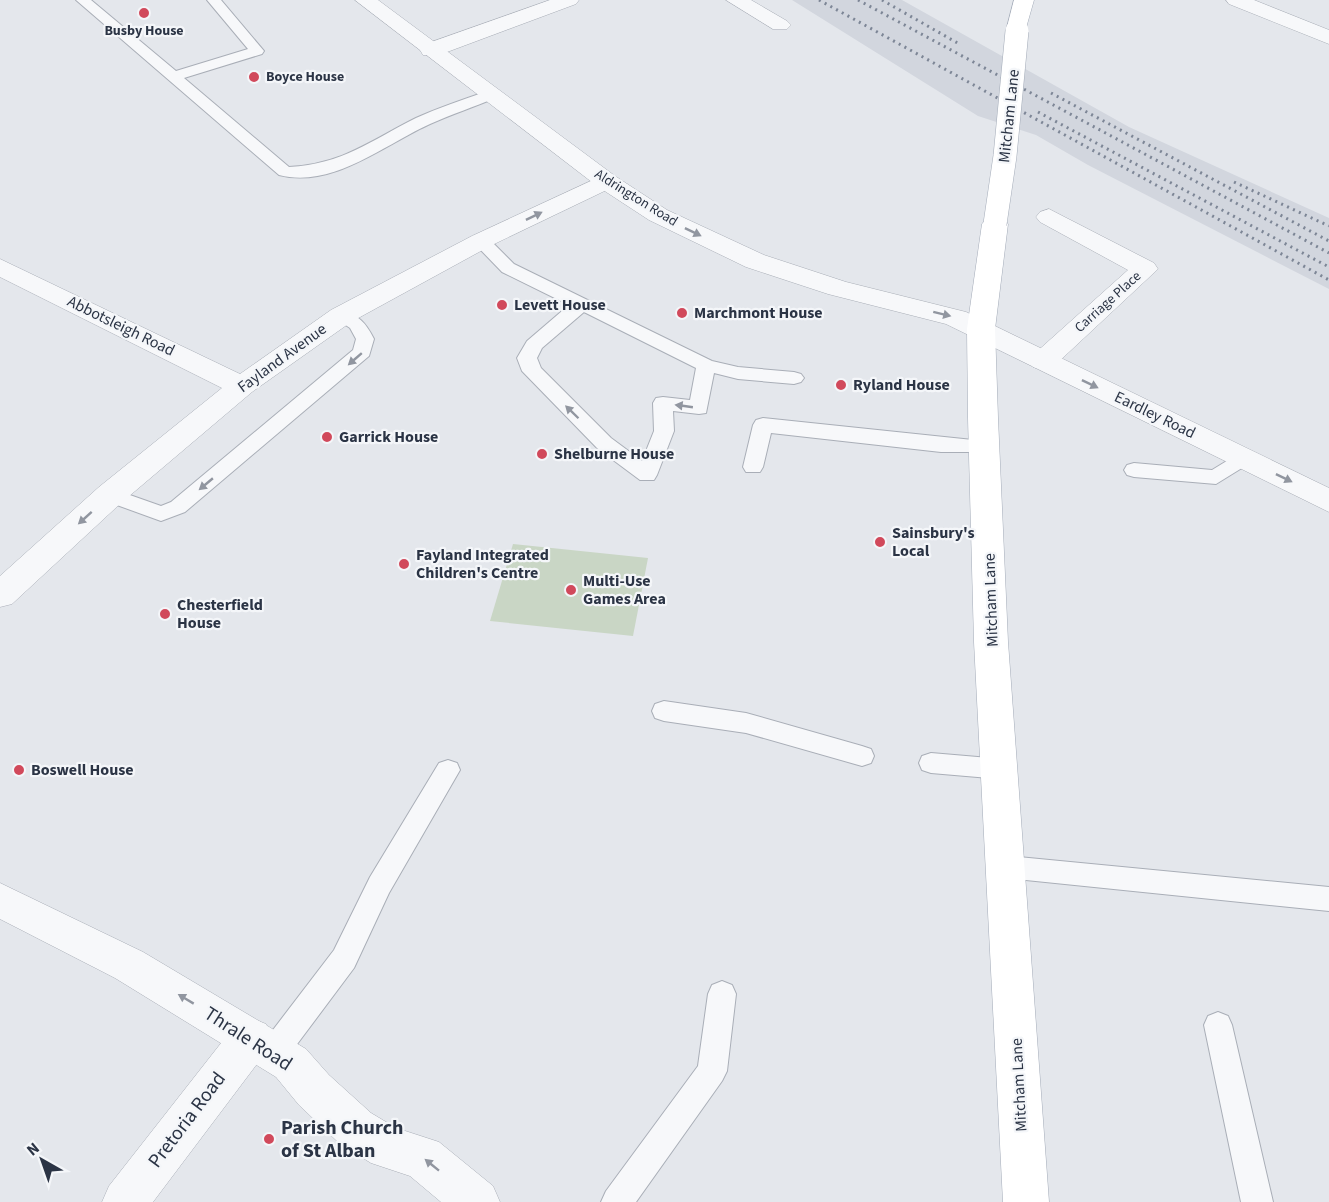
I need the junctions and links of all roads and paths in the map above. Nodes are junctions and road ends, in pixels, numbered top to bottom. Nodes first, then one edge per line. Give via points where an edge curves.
1 (83, 0) edge
2 (214, 0) edge
3 (365, 0) edge
4 (569, 0) edge
5 (736, 0) edge
6 (1024, 0) edge
7 (1236, 0) edge
8 (780, 25) dead end
9 (1329, 38) edge
10 (431, 50) junction
11 (173, 77) junction
12 (490, 95) junction
13 (606, 182) junction
14 (1049, 217) dead end
15 (481, 242) junction
16 (0, 267) edge
17 (582, 304) junction
18 (341, 316) junction
19 (981, 329) junction
20 (1043, 361) junction
21 (706, 365) junction
22 (794, 378) dead end
23 (242, 386) junction
24 (985, 447) junction
25 (1243, 458) junction
26 (753, 467) dead end
27 (1134, 470) dead end
28 (110, 495) junction
29 (1329, 501) edge
30 (0, 595) edge
31 (664, 711) dead end
32 (862, 756) dead end
33 (931, 763) dead end
34 (1001, 769) junction
35 (447, 770) dead end
36 (1007, 867) junction
37 (1329, 899) edge
38 (0, 900) edge
39 (722, 994) dead end
40 (1218, 1025) dead end
41 (262, 1045) junction
42 (125, 1202) edge
43 (477, 1202) edge
44 (617, 1202) edge
45 (1026, 1202) edge
46 (1257, 1202) edge

1 - 11 lane
2 - 11 lane via 257,51
3 - 10 street, Aldrington Road
4 - 10 street
5 - 8 street
6 - 19 main road, Mitcham Lane, bridge
7 - 9 street
10 - 12 street, Aldrington Road
11 - 12 lane via 285,172 328,167 365,153 423,121
12 - 13 street, Aldrington Road
15 -> 13 street, Fayland Avenue
13 -> 19 street, Aldrington Road via 658,215 755,261 837,288 956,318
14 - 20 street, Carriage Place via 1145,269
15 - 17 lane via 508,268
15 - 18 street, Fayland Avenue
16 - 23 street, Abbotsleigh Road
17 - 21 lane
21 -> 17 lane via 699,408 663,403 664,431 647,475 596,436 532,371 527,358 534,345
18 - 23 street, Fayland Avenue
18 -> 28 lane via 357,324 365,339 362,352 178,507 161,514
19 - 20 street, Eardley Road
19 - 24 main road, Mitcham Lane
20 -> 25 street, Eardley Road
21 - 22 lane via 738,373
23 - 28 street, Fayland Avenue
24 - 26 lane via 764,425
24 - 34 main road, Mitcham Lane via 991,642
25 - 27 lane via 1216,477
25 -> 29 street, Eardley Road
28 -> 30 street, Fayland Avenue
31 - 32 lane via 746,723
33 - 34 lane
34 - 36 main road, Mitcham Lane
35 - 41 lane via 379,885 344,959
36 - 37 lane
36 - 45 main road, Mitcham Lane
41 -> 38 street, Thrale Road via 129,965
39 - 44 lane via 712,1071
40 - 46 lane
41 - 42 street, Pretoria Road
43 -> 41 street, Thrale Road via 423,1158 387,1147 355,1128 291,1063

